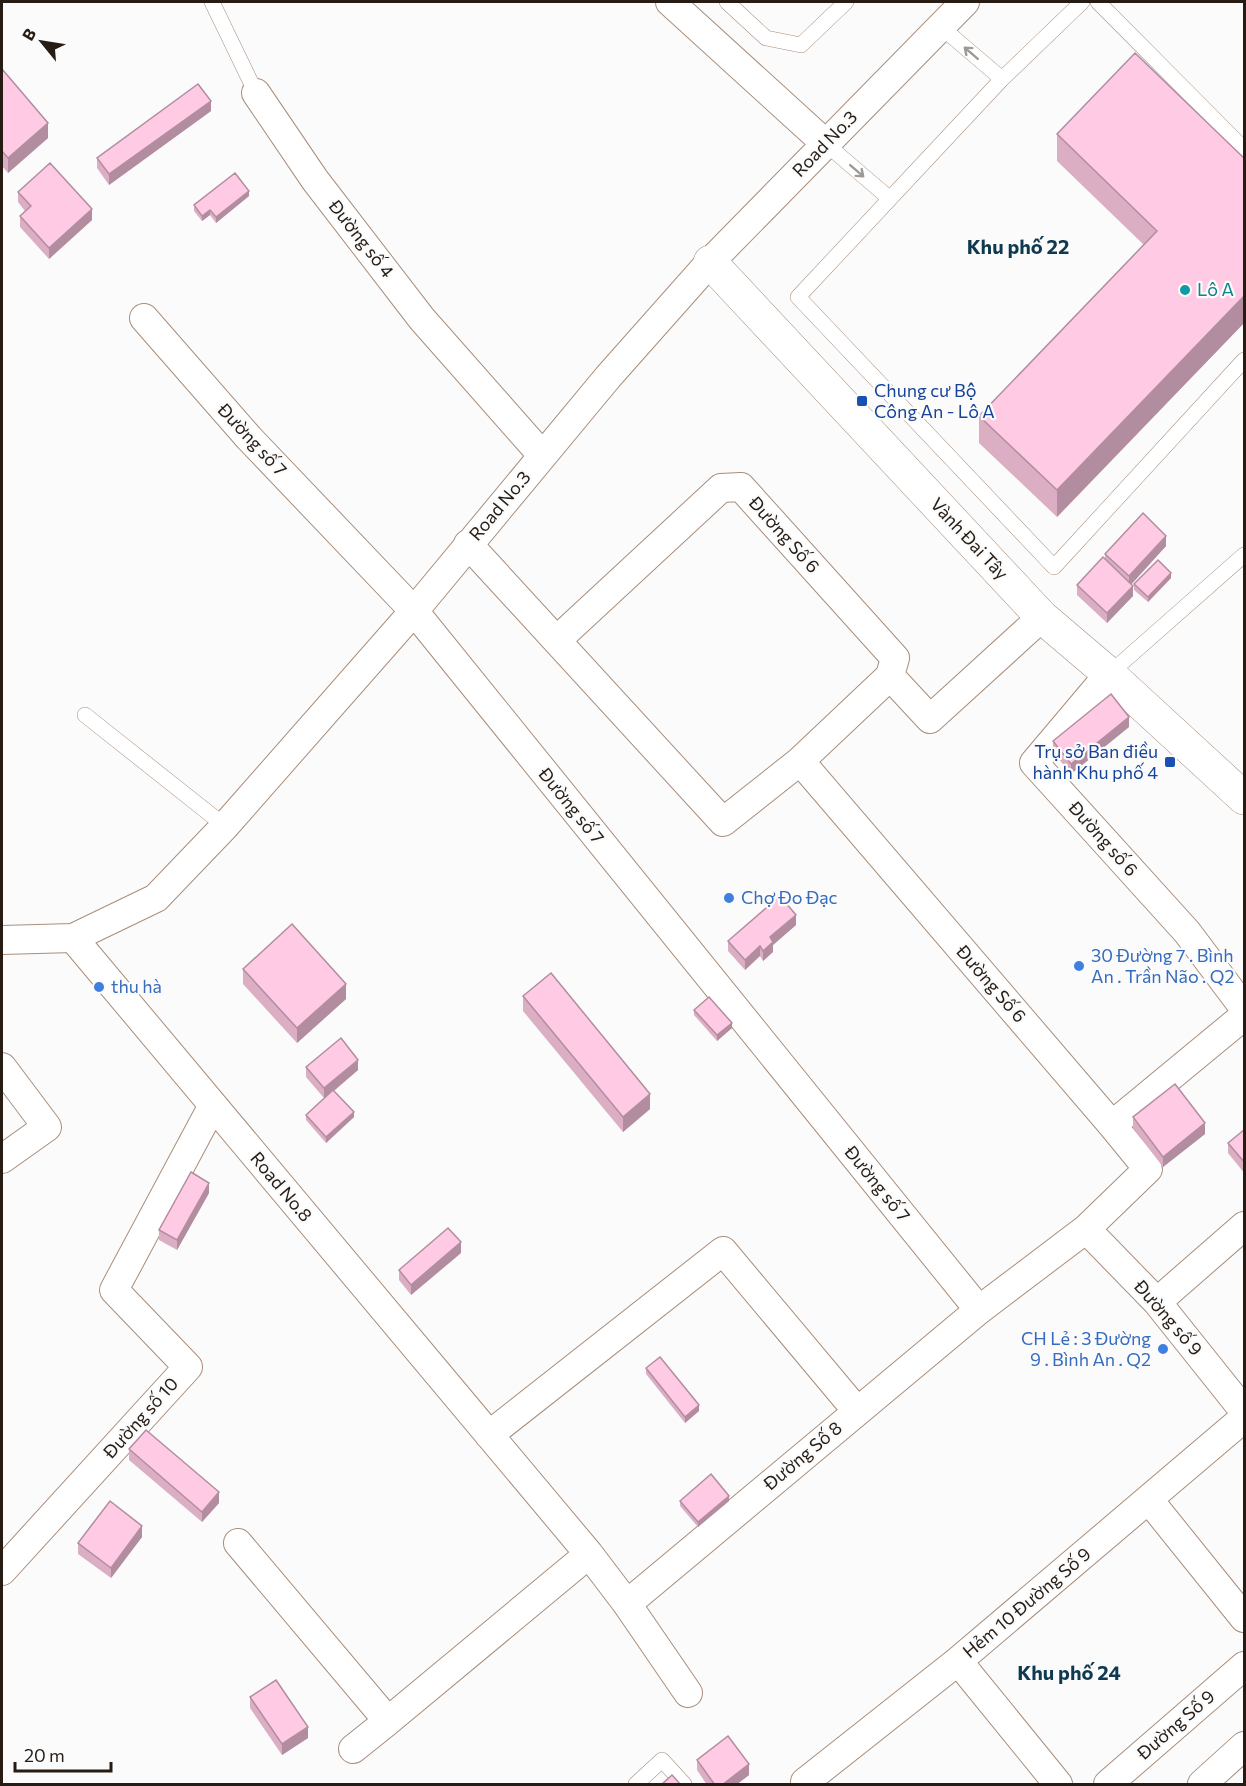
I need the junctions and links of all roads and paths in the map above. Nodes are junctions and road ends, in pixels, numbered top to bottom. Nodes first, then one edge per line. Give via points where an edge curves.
1 (212, 2) edge
2 (670, 2) edge
3 (727, 2) edge
4 (846, 2) edge
5 (1082, 2) edge
6 (1098, 2) edge
7 (955, 9) edge
8 (1002, 79) junction
9 (256, 93) joint
10 (826, 144) junction
11 (1245, 149) edge
12 (889, 198) junction
13 (710, 262) junction
14 (144, 318) dead end
15 (1245, 360) edge
16 (542, 455) junction
17 (468, 544) junction
18 (1245, 555) edge
19 (414, 611) junction
20 (1042, 617) junction
21 (557, 640) junction
22 (1109, 674) junction
23 (890, 676) junction
24 (85, 715) dead end
25 (800, 761) junction
26 (1245, 798) edge
27 (225, 826) junction
28 (73, 938) junction
29 (2, 940) edge
30 (1245, 1008) edge
31 (1245, 1016) edge
32 (2, 1067) edge
33 (213, 1106) junction
34 (1112, 1125) junction
35 (2, 1159) edge
36 (1245, 1227) edge
37 (1086, 1229) junction
38 (1157, 1302) junction
39 (980, 1310) junction
40 (857, 1411) junction
41 (1245, 1411) edge
42 (1245, 1418) edge
43 (489, 1436) junction
44 (1149, 1500) junction
45 (238, 1543) dead end
46 (589, 1554) junction
47 (2, 1571) edge
48 (627, 1604) junction
49 (1245, 1618) edge
50 (958, 1661) junction
51 (1245, 1666) edge
52 (687, 1693) dead end
53 (388, 1720) junction
54 (1245, 1746) edge
55 (353, 1749) dead end
56 (805, 1782) dead end
57 (636, 1785) edge
58 (684, 1785) edge
59 (1058, 1785) edge
60 (1108, 1785) edge
61 (1202, 1785) edge

1 - 9 lane, Đường số 4
2 - 10 street
3 - 4 lane via 766,38 801,45
5 - 8 lane
6 - 11 lane
8 -> 7 lane
7 - 10 street, Road No.3
8 - 12 lane
9 - 16 street, Đường số 4 via 315,180 422,318
10 -> 12 lane
10 - 13 street, Road No.3
12 - 15 lane via 798,297 1054,567
13 - 16 street, Road No.3
13 - 20 street, Vành Đai Tây
14 - 19 street, Đường số 7 via 249,438
16 - 17 street, Road No.3
17 - 19 street, Road No.3
17 - 21 street
18 - 22 lane
19 - 27 street, Road No.3
19 - 39 street, Đường số 7
20 - 22 street, Vành Đai Tây
20 - 23 street via 930,718
21 - 23 street, Đường Số 6 via 721,488 741,487 895,658
21 - 25 street via 723,822
22 - 26 street, Vành Đai Tây
22 - 30 street, Đường số 6 via 1034,763 1187,932
23 - 25 street
24 - 27 lane
25 - 34 street, Đường Số 6
27 - 28 street, Road No.3 via 156,897
28 - 29 street, Road No.3
28 - 33 street, Road No.8
31 - 34 street
32 - 35 street via 47,1127
33 - 43 street, Road No.8
33 - 47 street, Đường số 10 via 114,1290 188,1367
34 - 37 street, Đường Số 6 via 1148,1169
36 - 38 street
37 - 38 street, Đường số 9
37 - 39 street, Đường Số 8
38 - 41 street, Đường số 9
39 - 40 street, Đường Số 8
40 - 43 street via 723,1251
40 - 48 street, Đường Số 8
42 - 44 street, Hẻm 10 Đường Số 9
43 - 46 street, Road No.8
44 - 49 street
44 - 50 street, Hẻm 10 Đường Số 9
45 - 53 street
46 - 48 street, Road No.8
46 - 53 street
48 - 52 street, Road No.8
50 - 56 street, Hẻm 10 Đường Số 9
50 - 59 street
51 - 60 street, Đường Số 9
53 - 55 street
54 - 61 street
57 - 58 lane via 662,1760

